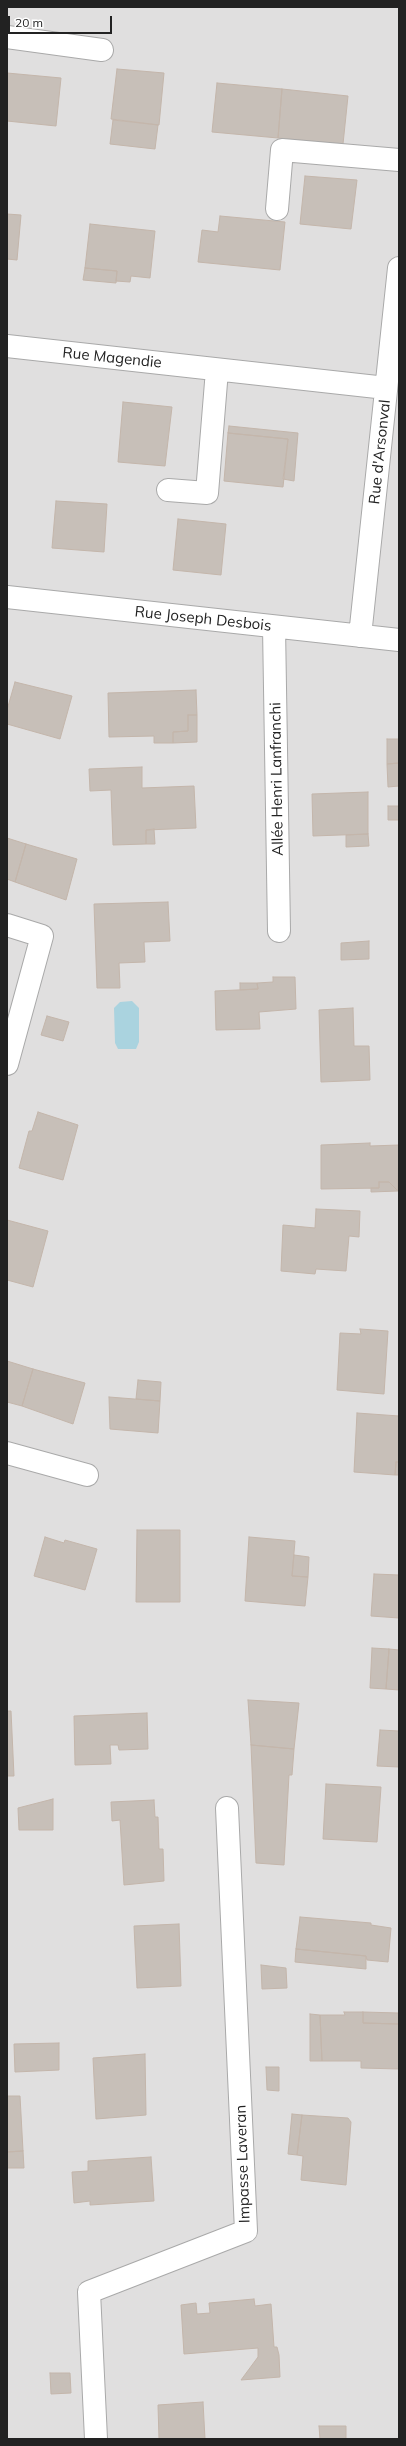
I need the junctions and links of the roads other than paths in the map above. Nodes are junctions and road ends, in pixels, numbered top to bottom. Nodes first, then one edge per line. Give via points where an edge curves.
1 (7, 37) edge
2 (102, 50) dead end
3 (399, 160) edge
4 (277, 209) dead end
5 (399, 268) edge
6 (7, 346) edge
7 (217, 370) junction
8 (386, 388) junction
9 (168, 490) dead end
10 (7, 597) edge
11 (274, 626) junction
12 (360, 636) junction
13 (399, 640) edge
14 (7, 925) edge
15 (279, 931) dead end
16 (7, 1064) edge
17 (7, 1453) edge
18 (87, 1474) dead end
19 (227, 1808) dead end
20 (96, 2439) edge

1 - 2 street
3 - 4 street via 282,150
5 - 8 street, Rue d'Arsonval
6 - 7 street, Rue Magendie
7 - 8 street, Rue Magendie
7 - 9 street via 207,493
8 - 12 street, Rue d'Arsonval
10 - 11 street, Rue Joseph Desbois
11 - 12 street, Rue Joseph Desbois
11 - 15 street, Allée Henri Lanfranchi
12 - 13 street, Rue Joseph Desbois
14 - 16 street via 42,936
17 - 18 street
19 - 20 street, Impasse Laveran via 246,2231 89,2292

